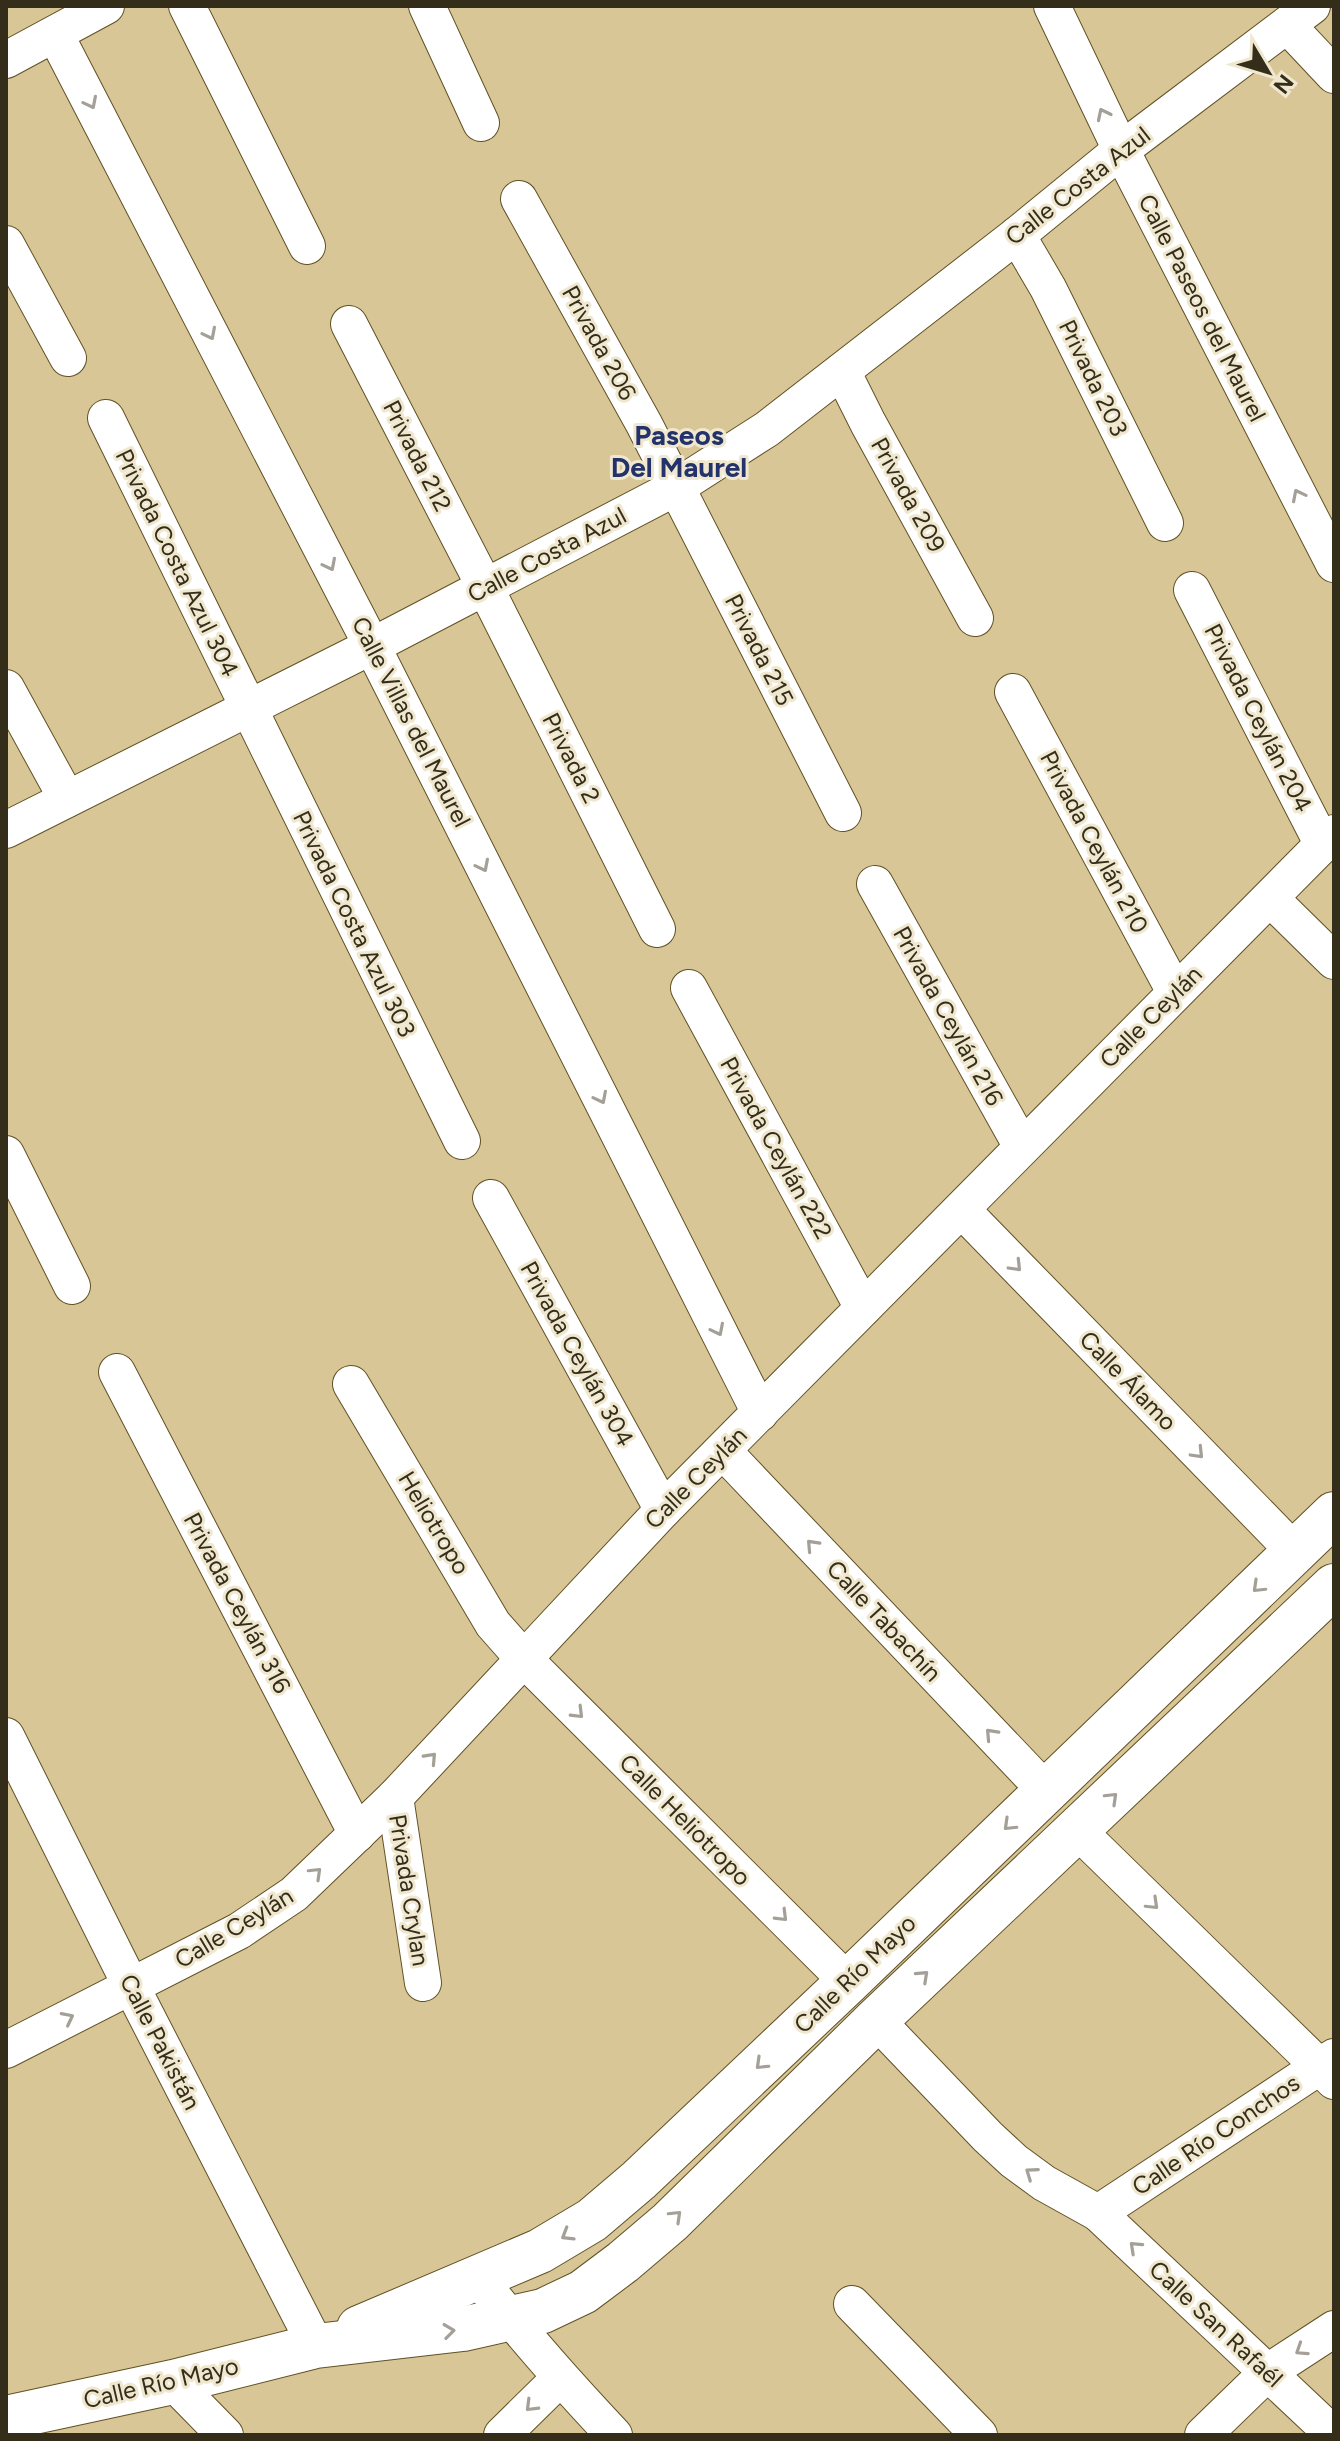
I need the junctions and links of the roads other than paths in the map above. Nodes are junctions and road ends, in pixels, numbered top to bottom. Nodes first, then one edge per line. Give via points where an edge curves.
1 (106, 6) edge
2 (187, 6) edge
3 (427, 6) edge
4 (1052, 6) edge
5 (1300, 16) edge
6 (55, 34) junction
7 (6, 60) edge
8 (1334, 75) edge
9 (481, 123) dead end
10 (1121, 150) junction
11 (519, 199) dead end
12 (1017, 235) junction
13 (6, 244) edge
14 (307, 246) dead end
15 (349, 324) dead end
16 (68, 358) dead end
17 (842, 371) junction
18 (106, 418) dead end
19 (675, 488) junction
20 (1165, 523) dead end
21 (1334, 564) edge
22 (485, 587) junction
23 (1192, 590) dead end
24 (975, 618) dead end
25 (372, 646) junction
26 (6, 688) edge
27 (1013, 692) dead end
28 (247, 708) junction
29 (67, 799) junction
30 (843, 813) dead end
31 (6, 830) edge
32 (1328, 839) edge
33 (875, 884) dead end
34 (1271, 899) junction
35 (657, 929) dead end
36 (1334, 961) edge
37 (689, 988) dead end
38 (1175, 992) junction
39 (462, 1141) dead end
40 (1022, 1147) junction
41 (6, 1154) edge
42 (491, 1198) dead end
43 (962, 1210) junction
44 (72, 1286) dead end
45 (863, 1308) junction
46 (117, 1372) dead end
47 (351, 1384) dead end
48 (760, 1413) junction
49 (723, 1451) junction
50 (663, 1510) junction
51 (1334, 1514) edge
52 (1295, 1552) junction
53 (1333, 1588) edge
54 (523, 1658) junction
55 (6, 1736) edge
56 (1045, 1790) junction
57 (395, 1797) junction
58 (1077, 1830) junction
59 (357, 1834) junction
60 (848, 1982) junction
61 (423, 1983) dead end
62 (131, 1986) junction
63 (876, 2020) junction
64 (6, 2050) edge
65 (1329, 2068) edge
66 (1098, 2213) junction
67 (478, 2277) junction
68 (852, 2304) dead end
69 (510, 2319) junction
70 (1334, 2329) edge
71 (316, 2346) junction
72 (1268, 2372) junction
73 (560, 2378) junction
74 (173, 2382) junction
75 (6, 2418) edge
76 (225, 2435) edge
77 (502, 2435) edge
78 (614, 2435) edge
79 (979, 2435) edge
80 (1203, 2435) edge
81 (1334, 2435) edge

1 - 6 street
2 - 14 street
3 - 9 street
10 -> 4 street, Calle Paseos del Maurel
5 - 8 street
5 - 10 street, Calle Costa Azul
6 - 7 street
6 -> 25 street, Calle Villas del Maurel
10 - 12 street, Calle Costa Azul
21 -> 10 street, Calle Paseos del Maurel
11 - 19 street, Privada 206
12 - 17 street, Calle Costa Azul
12 - 20 street, Privada 203
13 - 16 street
15 - 22 street, Privada 212
17 - 19 street, Calle Costa Azul via 767,429
17 - 24 street, Privada 209
18 - 28 street, Privada Costa Azul 304
19 - 22 street, Calle Costa Azul
19 - 30 street, Privada 215
22 - 25 street, Calle Costa Azul
22 - 35 street, Privada 2
23 - 32 street, Privada Ceylán 204
25 - 28 street, Calle Costa Azul
25 -> 48 street, Calle Villas del Maurel
26 - 29 street
27 - 38 street, Privada Ceylán 210
28 - 29 street, Calle Costa Azul
28 - 39 street, Privada Costa Azul 303
29 - 31 street, Calle Costa Azul
32 - 34 street, Calle Ceylán
33 - 40 street, Privada Ceylán 216
34 - 36 street
34 - 38 street, Calle Ceylán
37 - 45 street, Privada Ceylán 222
38 - 40 street, Calle Ceylán
40 - 43 street, Calle Ceylán
41 - 44 street
42 - 50 street, Privada Ceylán 304
43 - 45 street, Calle Ceylán
43 -> 52 street, Calle Álamo
45 - 48 street, Calle Ceylán
46 - 59 street, Privada Ceylán 316
47 - 54 street, Heliotropo via 493,1624
48 - 49 street, Calle Ceylán
49 - 50 street, Calle Ceylán
56 -> 49 street, Calle Tabachín
50 - 54 street, Calle Ceylán
51 - 52 street, Calle Río Mayo
52 -> 56 street, Calle Río Mayo
58 -> 53 street, Calle Río Mayo
57 -> 54 street, Calle Ceylán
54 -> 60 street, Calle Heliotropo
55 - 62 street, Calle Pakistán
56 -> 60 street, Calle Río Mayo
57 - 59 street, Calle Ceylán
57 - 61 street, Privada Crylan
63 -> 58 street, Calle Río Mayo
58 -> 65 street
62 -> 59 street, Calle Ceylán via 239,1931 294,1894
60 -> 67 street, Calle Río Mayo via 592,2220 540,2251
64 -> 62 street, Calle Ceylán
62 - 71 street, Calle Pakistán
66 -> 63 street via 1014,2161
69 -> 63 street, Calle Río Mayo via 583,2292 623,2262
65 - 66 street, Calle Río Conchos
72 -> 66 street, Calle San Rafaél
67 - 69 street
67 - 71 street, Calle Río Mayo
68 - 79 street
71 -> 69 street, Calle Río Mayo
69 - 73 street
70 -> 72 street
71 - 74 street, Calle Río Mayo
72 - 80 street
72 - 81 street, Calle San Rafaél
73 -> 77 street
73 - 78 street
74 - 75 street, Calle Río Mayo
74 - 76 street

